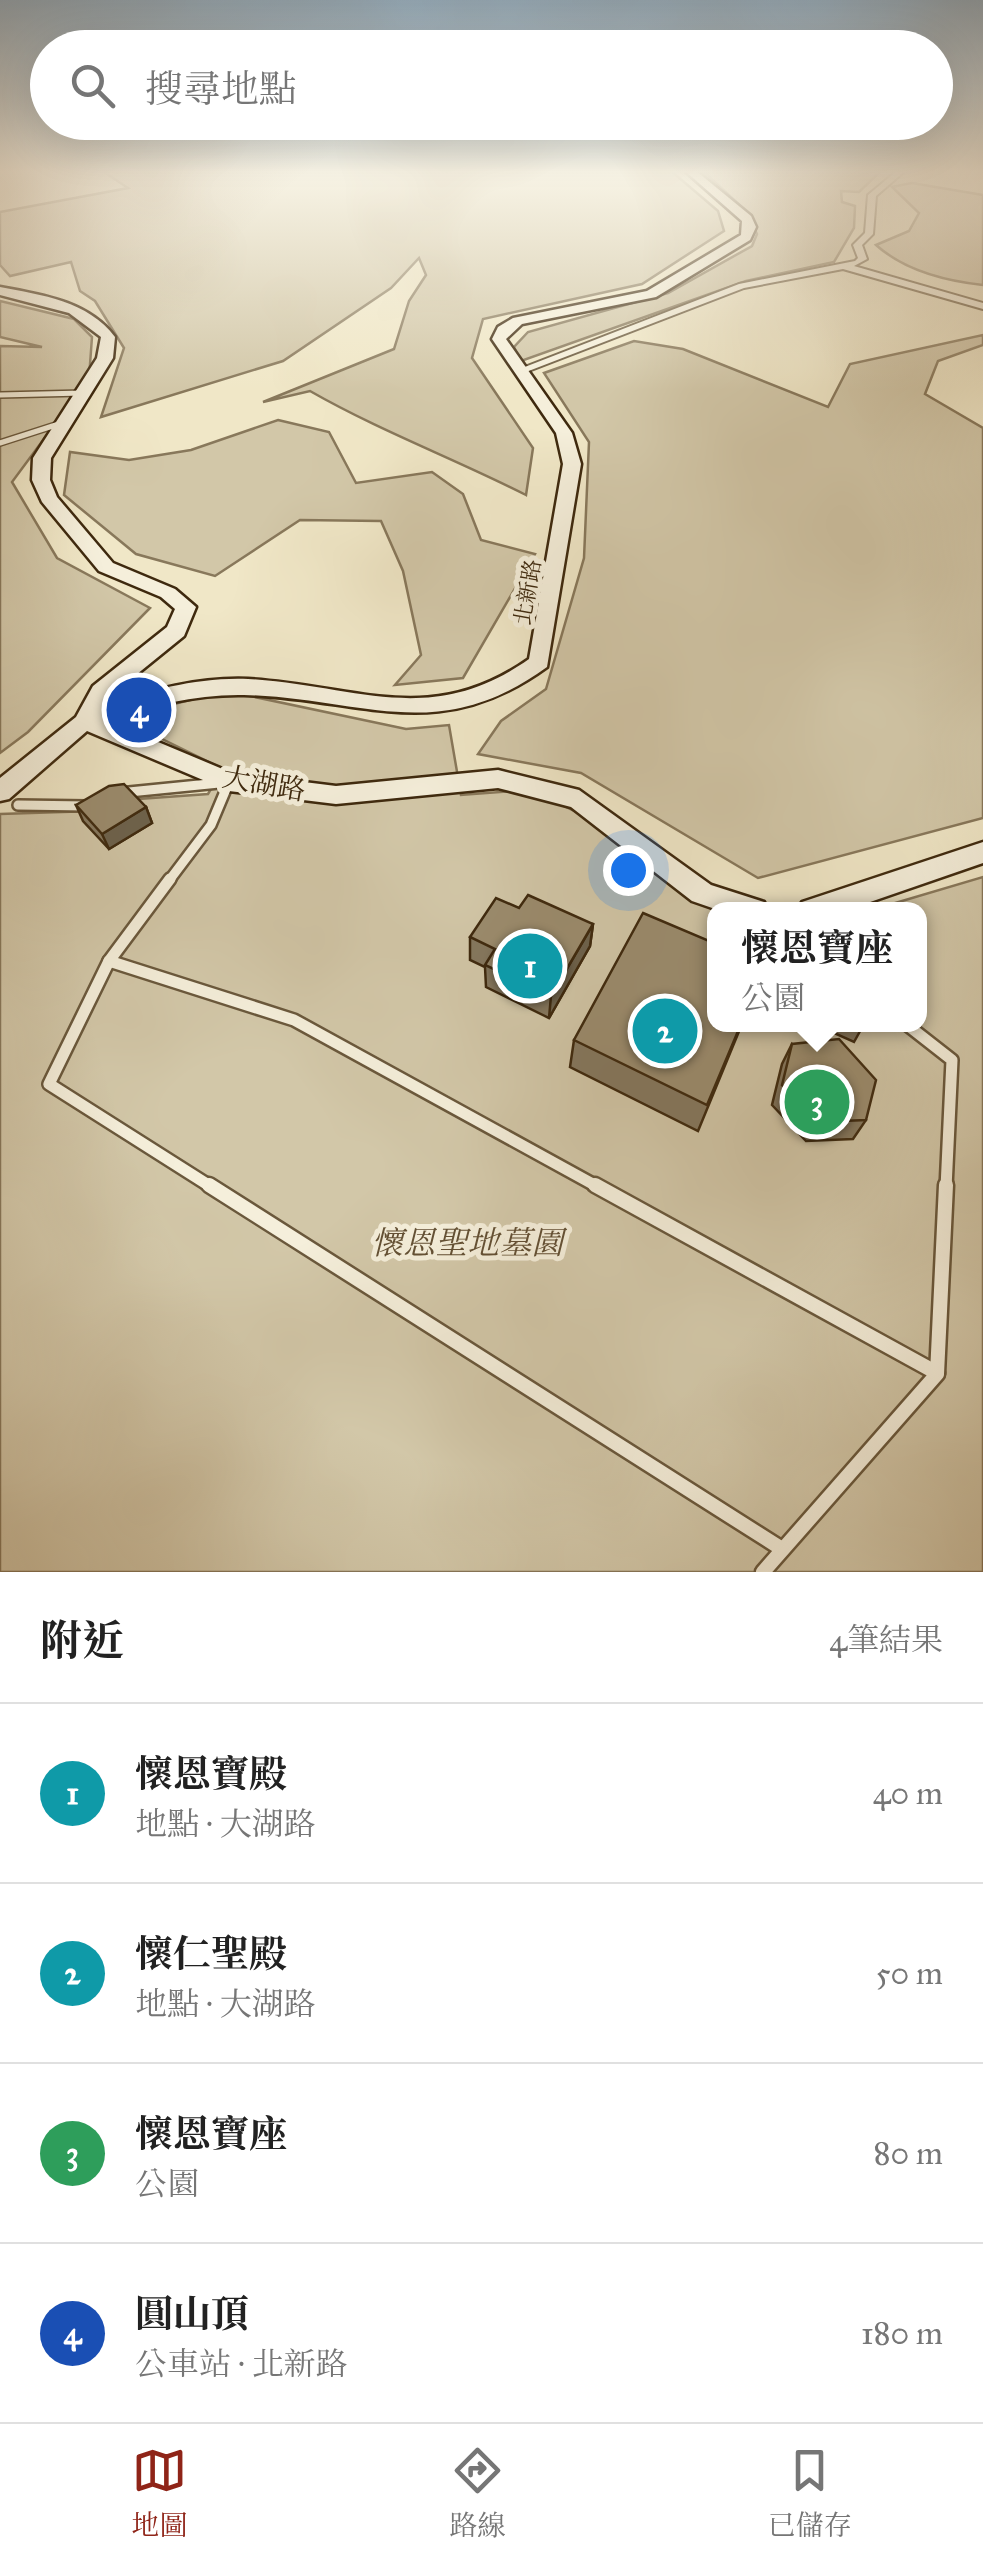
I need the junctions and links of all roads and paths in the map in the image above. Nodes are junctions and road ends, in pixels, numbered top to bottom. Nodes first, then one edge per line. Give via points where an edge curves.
1 (734, 243) edge
2 (858, 243) edge
3 (846, 267) junction
4 (0, 290) edge
5 (983, 306) edge
6 (522, 370) junction
7 (83, 393) junction
8 (0, 395) edge
9 (65, 422) junction
10 (0, 443) edge
11 (85, 721) junction
12 (229, 782) junction
13 (0, 792) edge
14 (112, 794) edge
15 (98, 800) edge
16 (18, 805) dead end
17 (983, 852) edge
18 (730, 902) edge
19 (836, 902) edge
20 (108, 961) junction
21 (916, 1032) edge
22 (937, 1372) junction
23 (782, 1550) junction
24 (763, 1572) edge

1 - 6 main road, 北新路 via 651,294 518,321 500,339
2 - 3 street via 863,258
3 - 5 street
3 - 6 street via 742,286
4 - 7 main road via 100,323 108,337 105,358
6 - 11 main road, 北新路 via 564,433 572,464 539,662 518,682 464,702 403,709 244,686 172,696
7 - 8 lane
7 - 9 main road
9 - 10 lane
9 - 11 main road via 42,458 48,498 106,567 186,607 176,631 101,691
11 - 12 main road, 大湖路
11 - 13 main road, 北新路
12 - 14 lane
12 - 18 main road, 大湖路 via 336,795 498,779 579,800 702,893
12 - 20 lane via 212,825
15 - 16 lane via 85,807
17 - 19 main road
20 - 22 lane via 294,1020
20 - 23 lane via 49,1084
21 - 22 lane via 952,1060
22 - 23 lane
23 - 24 lane

